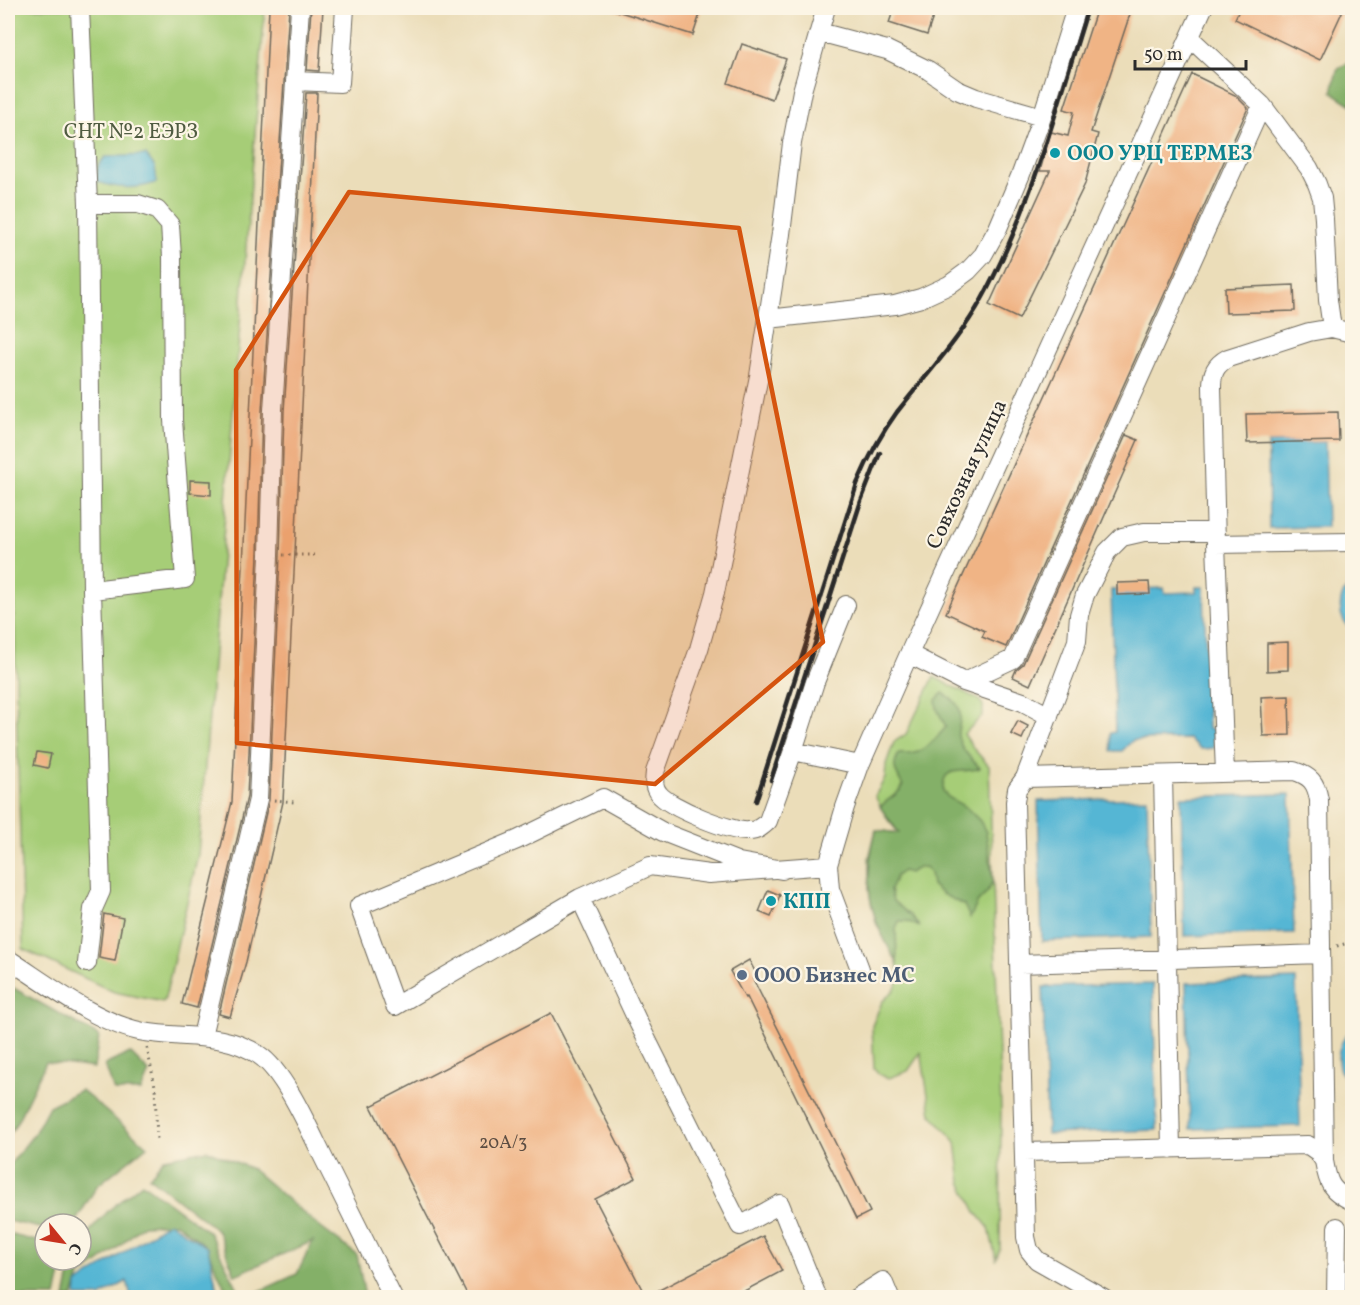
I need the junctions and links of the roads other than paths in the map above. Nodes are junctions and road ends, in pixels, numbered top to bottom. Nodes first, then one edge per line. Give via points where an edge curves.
1 (80, 8) edge
2 (300, 8) edge
3 (345, 8) edge
4 (826, 8) edge
5 (1076, 8) edge
6 (1203, 8) edge
7 (819, 32) junction
8 (1190, 38) junction
9 (295, 81) junction
10 (1262, 105) junction
11 (1042, 117) junction
12 (88, 204) junction
13 (768, 319) junction
14 (1332, 328) junction
15 (1353, 333) edge
16 (1216, 538) junction
17 (1353, 542) edge
18 (92, 590) junction
19 (846, 604) dead end
20 (909, 654) junction
21 (964, 682) junction
22 (1049, 716) junction
23 (794, 751) junction
24 (860, 765) junction
25 (1225, 773) junction
26 (1163, 775) junction
27 (1025, 778) junction
28 (828, 865) junction
29 (782, 870) junction
30 (580, 898) junction
31 (1321, 954) junction
32 (8, 959) edge
33 (1167, 959) junction
34 (87, 963) dead end
35 (1020, 964) junction
36 (860, 969) dead end
37 (202, 1036) junction
38 (1324, 1126) junction
39 (1308, 1145) junction
40 (1171, 1149) junction
41 (1024, 1152) junction
42 (1324, 1161) junction
43 (1353, 1201) edge
44 (1337, 1227) dead end
45 (1344, 1268) edge
46 (393, 1298) edge
47 (818, 1298) edge
48 (856, 1298) edge
49 (890, 1298) edge
50 (1104, 1298) edge
51 (1336, 1298) edge

1 - 12 street
2 - 9 street
3 - 9 street via 340,83
4 - 7 street
5 - 11 street
6 - 8 street, Совхозная улица
7 - 11 street via 887,50 957,90
7 - 13 street via 792,143
8 - 10 street
8 - 20 street, Совхозная улица
9 - 37 street via 273,410 258,799
10 - 14 street via 1309,168 1322,198
10 - 21 street via 1013,659
11 - 13 street via 998,228 983,255 968,271 949,285 895,305
12 - 18 street
12 - 18 street via 138,204 157,210 170,225 173,420 185,579
13 - 23 street via 715,593 654,784 659,794 680,809 729,828 761,829 768,821
14 - 15 street
14 - 16 street via 1260,347 1220,362 1215,369 1212,387
16 - 17 street
16 - 22 street via 1144,532 1122,537 1107,552 1085,595 1077,641
16 - 25 street
18 - 34 street via 101,891 93,909
19 - 23 street via 815,682
20 - 21 street
20 - 24 street, Совхозная улица
21 - 22 street via 1023,702
22 - 27 street
23 - 24 street
24 - 28 street, Совхозная улица
25 - 26 street
25 - 31 street via 1294,771 1307,775 1317,785
26 - 27 street
26 - 33 street
27 - 35 street via 1017,789 1015,802
28 - 29 street
28 - 36 street, Совхозная улица via 830,889
29 - 30 street via 709,874 650,866
29 - 30 street via 739,862 663,832 603,798 517,840 359,906 395,1006
30 - 47 street via 740,1226 780,1204
31 - 33 street
31 - 38 street
32 - 37 street via 96,1015 143,1032
33 - 35 street
33 - 40 street
35 - 41 street
37 - 46 street via 236,1043 260,1056 278,1073
38 - 39 street via 1319,1138
38 - 42 street
39 - 40 street
39 - 42 street
40 - 41 street
41 - 50 street via 1029,1250 1038,1260
42 - 43 street via 1334,1191
44 - 45 street
45 - 51 street
48 - 49 street via 883,1281

